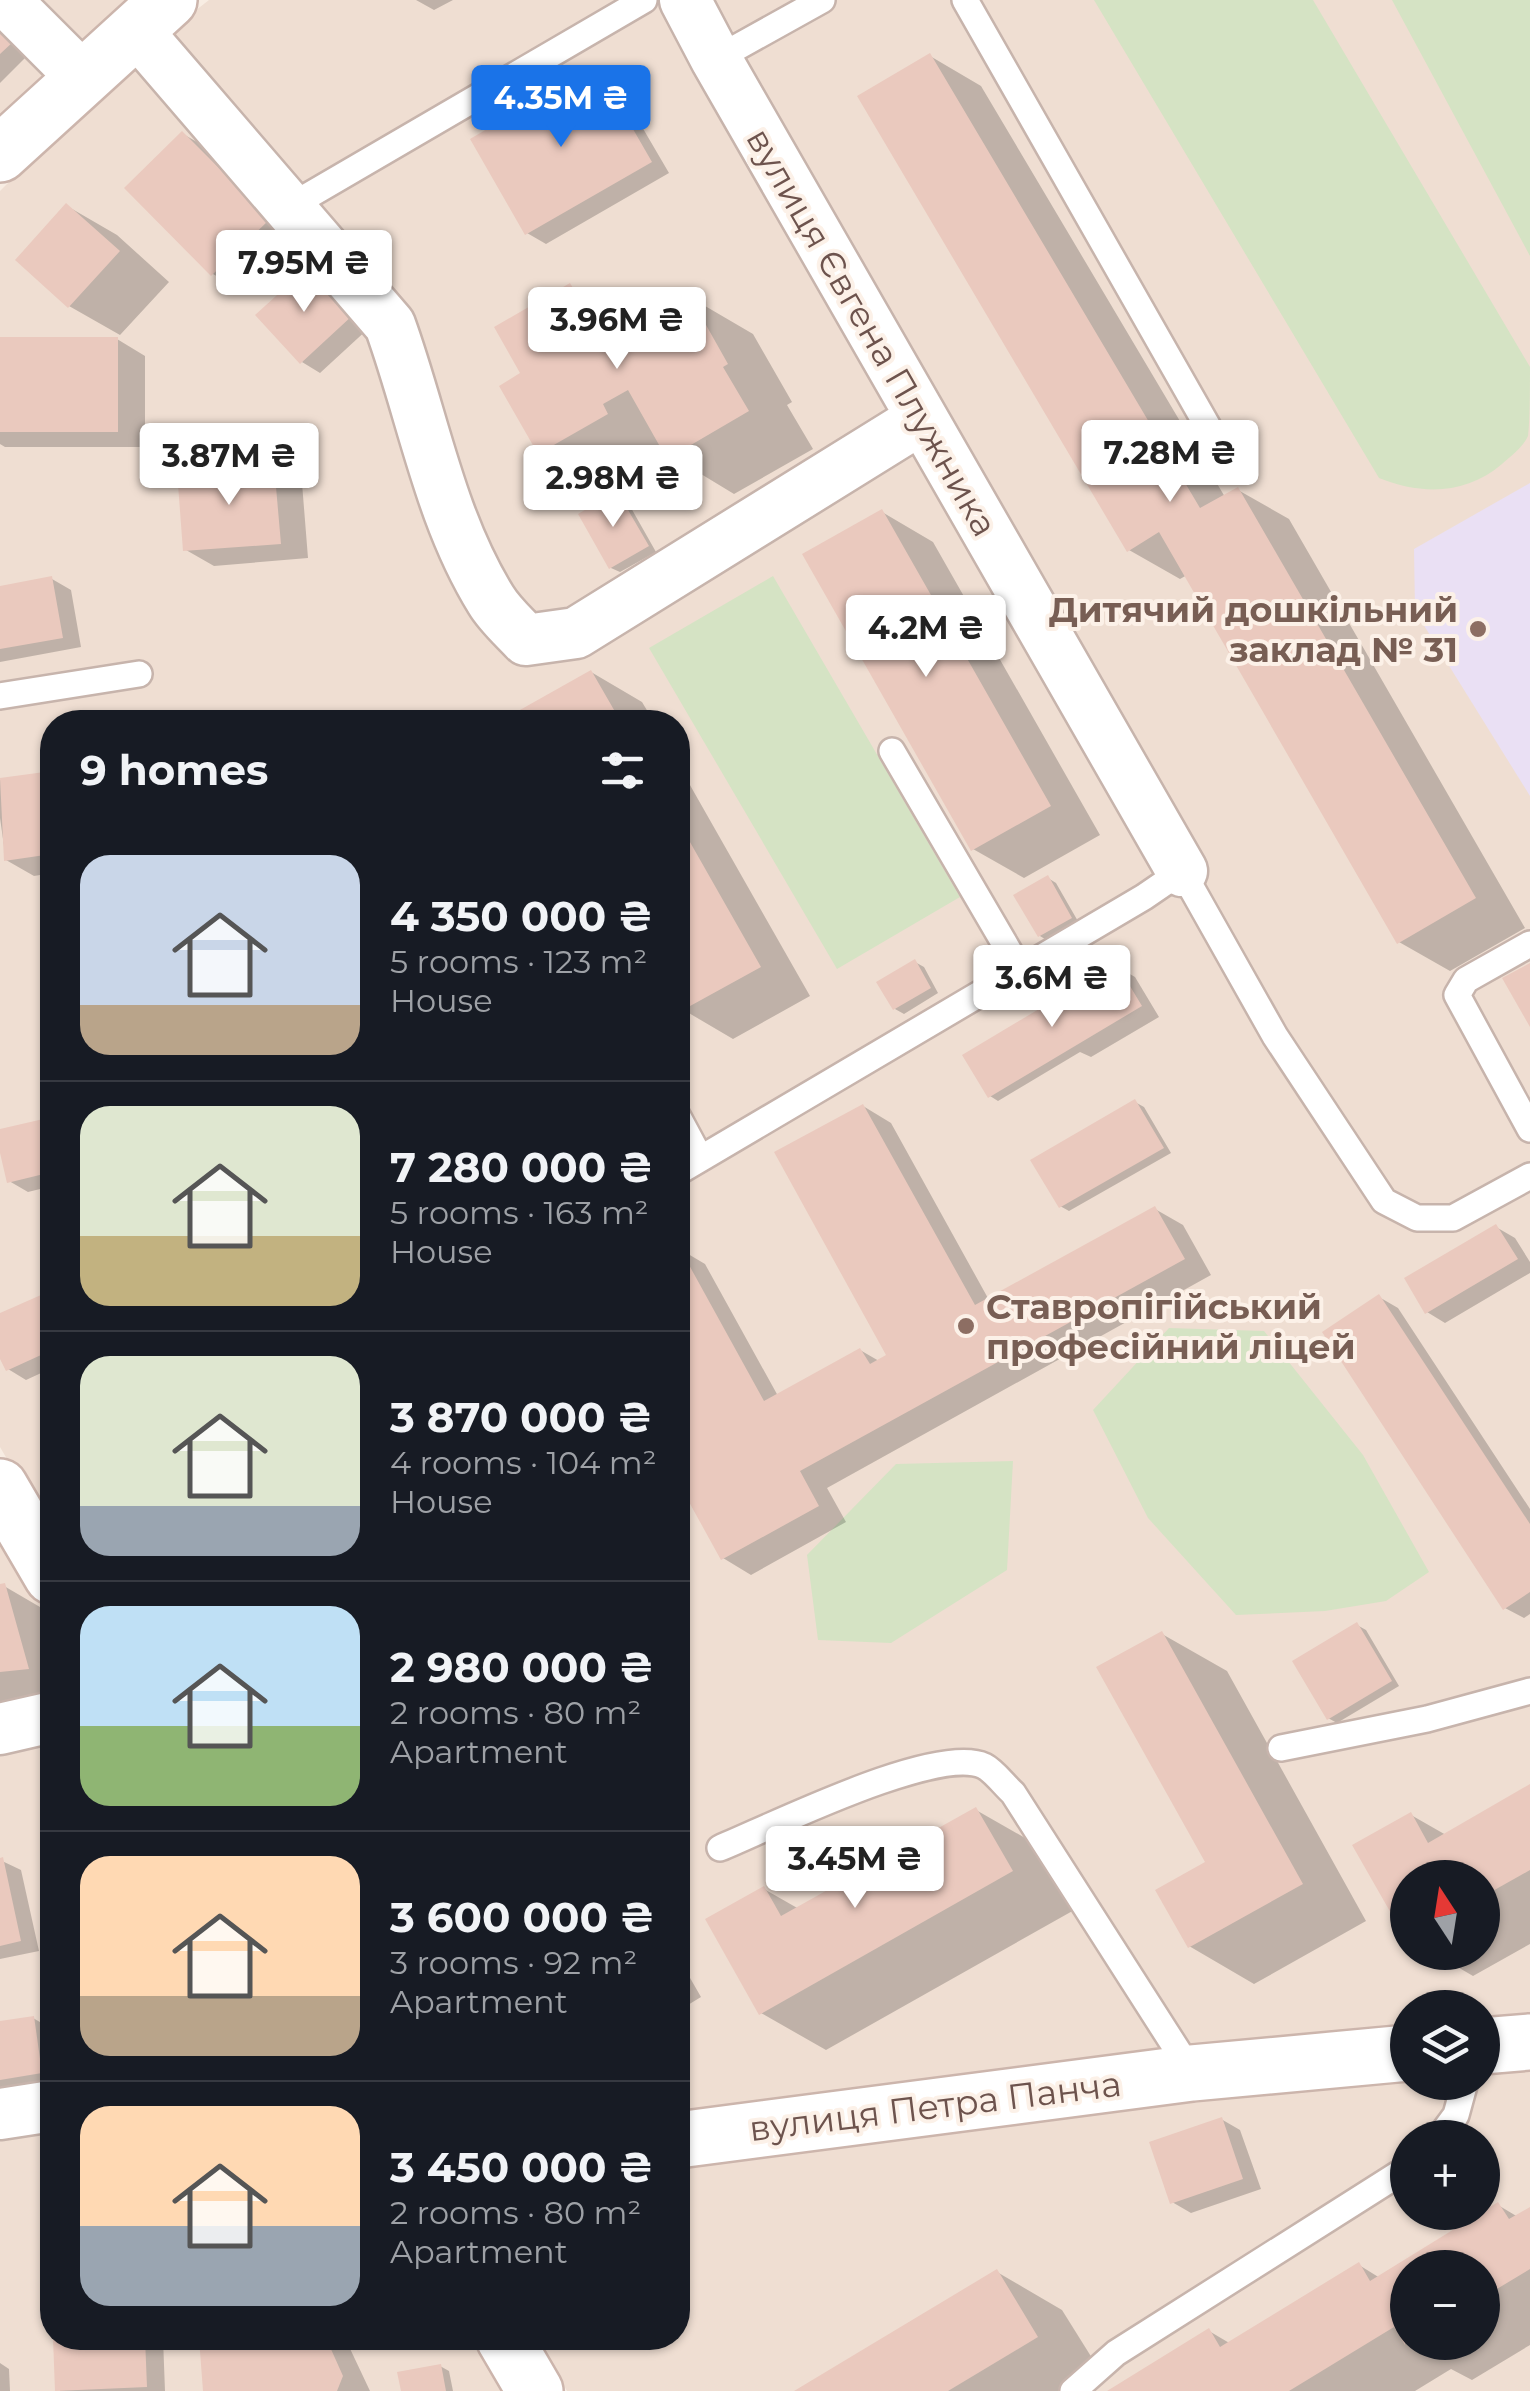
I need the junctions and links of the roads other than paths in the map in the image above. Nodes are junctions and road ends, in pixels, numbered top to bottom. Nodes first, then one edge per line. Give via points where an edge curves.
1 (5, 0) edge
2 (644, 0) edge
3 (685, 0) edge
4 (822, 0) edge
5 (965, 0) edge
6 (152, 15) edge
7 (716, 59) junction
8 (82, 77) junction
9 (0, 154) edge
10 (290, 207) junction
11 (921, 418) junction
12 (1228, 462) dead end
13 (139, 674) dead end
14 (0, 696) edge
15 (892, 751) dead end
16 (1182, 871) junction
17 (1530, 944) edge
18 (1020, 970) junction
19 (1530, 1129) edge
20 (690, 1139) edge
21 (700, 1158) junction
22 (690, 1164) edge
23 (1530, 1176) edge
24 (0, 1487) edge
25 (40, 1555) edge
26 (1530, 1691) edge
27 (40, 1720) edge
28 (0, 1728) edge
29 (1281, 1748) dead end
30 (720, 1848) dead end
31 (1530, 2042) edge
32 (1500, 2044) edge
33 (1390, 2054) edge
34 (1192, 2072) junction
35 (40, 2108) edge
36 (0, 2114) edge
37 (690, 2138) edge
38 (1390, 2179) edge
39 (511, 2350) edge
40 (535, 2391) edge
41 (1073, 2391) edge

1 - 8 street
2 - 10 lane
3 - 7 street, вулиця Євгена Плужника
4 - 7 lane
5 - 12 lane
6 - 8 street
6 - 10 street
7 - 11 street, вулиця Євгена Плужника
8 - 9 street
10 - 11 street via 390,325 461,540 492,602 526,640 576,633
11 - 16 street, вулиця Євгена Плужника
13 - 14 lane
15 - 18 lane
16 - 18 lane
16 - 23 lane via 1275,1036 1384,1201 1417,1218 1453,1218
17 - 19 lane via 1466,980 1457,995
18 - 21 lane
20 - 21 lane
21 - 22 lane
24 - 25 street
26 - 29 lane via 1427,1720
27 - 28 street
30 - 34 lane via 912,1769 949,1761 984,1766 1012,1793
31 - 32 street
33 - 34 street, вулиця Петра Панча
34 - 37 street, вулиця Петра Панча
35 - 36 street
38 - 41 lane via 1116,2353
39 - 40 street

